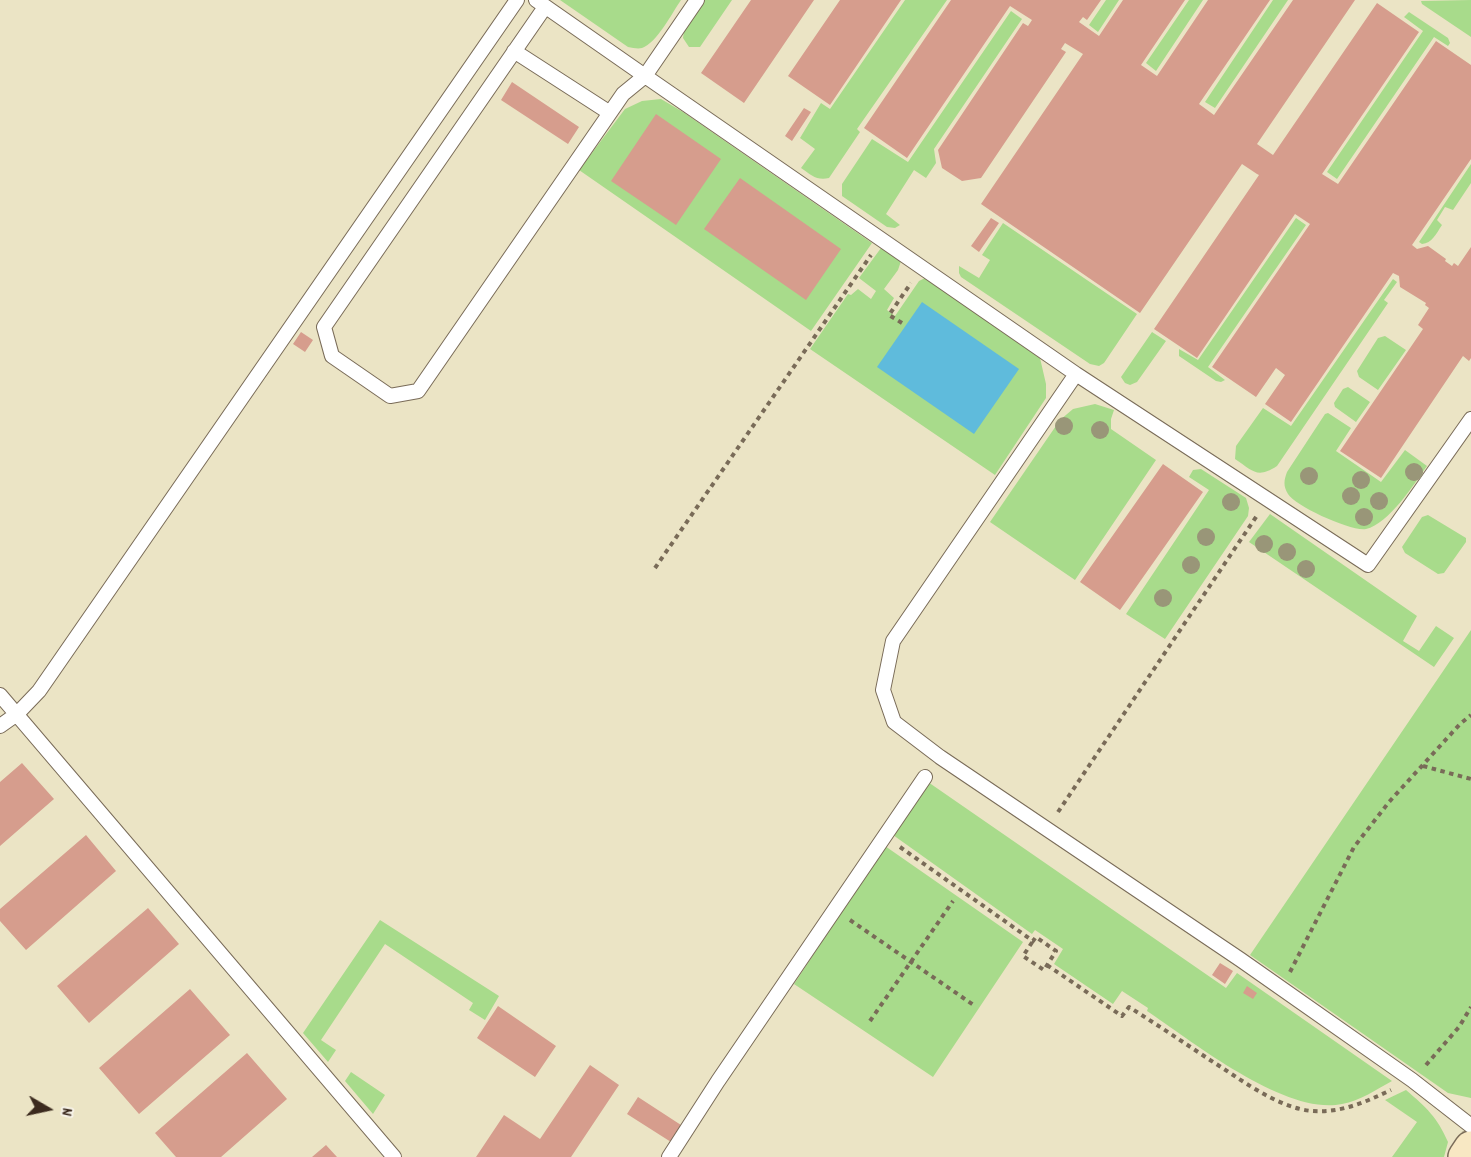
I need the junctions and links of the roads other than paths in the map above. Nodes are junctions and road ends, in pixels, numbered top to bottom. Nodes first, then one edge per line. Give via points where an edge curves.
1 (517, 0) edge
2 (697, 0) edge
3 (540, 3) edge
4 (514, 51) junction
5 (645, 76) junction
6 (610, 113) junction
7 (1076, 374) junction
8 (1471, 419) edge
9 (0, 695) edge
10 (17, 714) junction
11 (0, 726) edge
12 (925, 777) dead end
13 (1471, 1125) edge
14 (1471, 1148) edge
15 (394, 1157) edge
16 (669, 1157) edge
17 (1465, 1157) edge

1 - 10 lane via 39,691
2 - 5 lane
3 - 4 lane
3 - 5 lane
4 - 6 lane
4 - 6 lane via 324,327 332,356 390,396 418,391
5 - 6 lane via 623,94
5 - 7 lane
7 - 8 lane via 1368,565
7 - 13 lane via 893,641 883,690 894,722 1412,1080
9 - 10 lane
10 - 11 lane
10 - 15 lane
12 - 16 lane
14 - 17 main road

